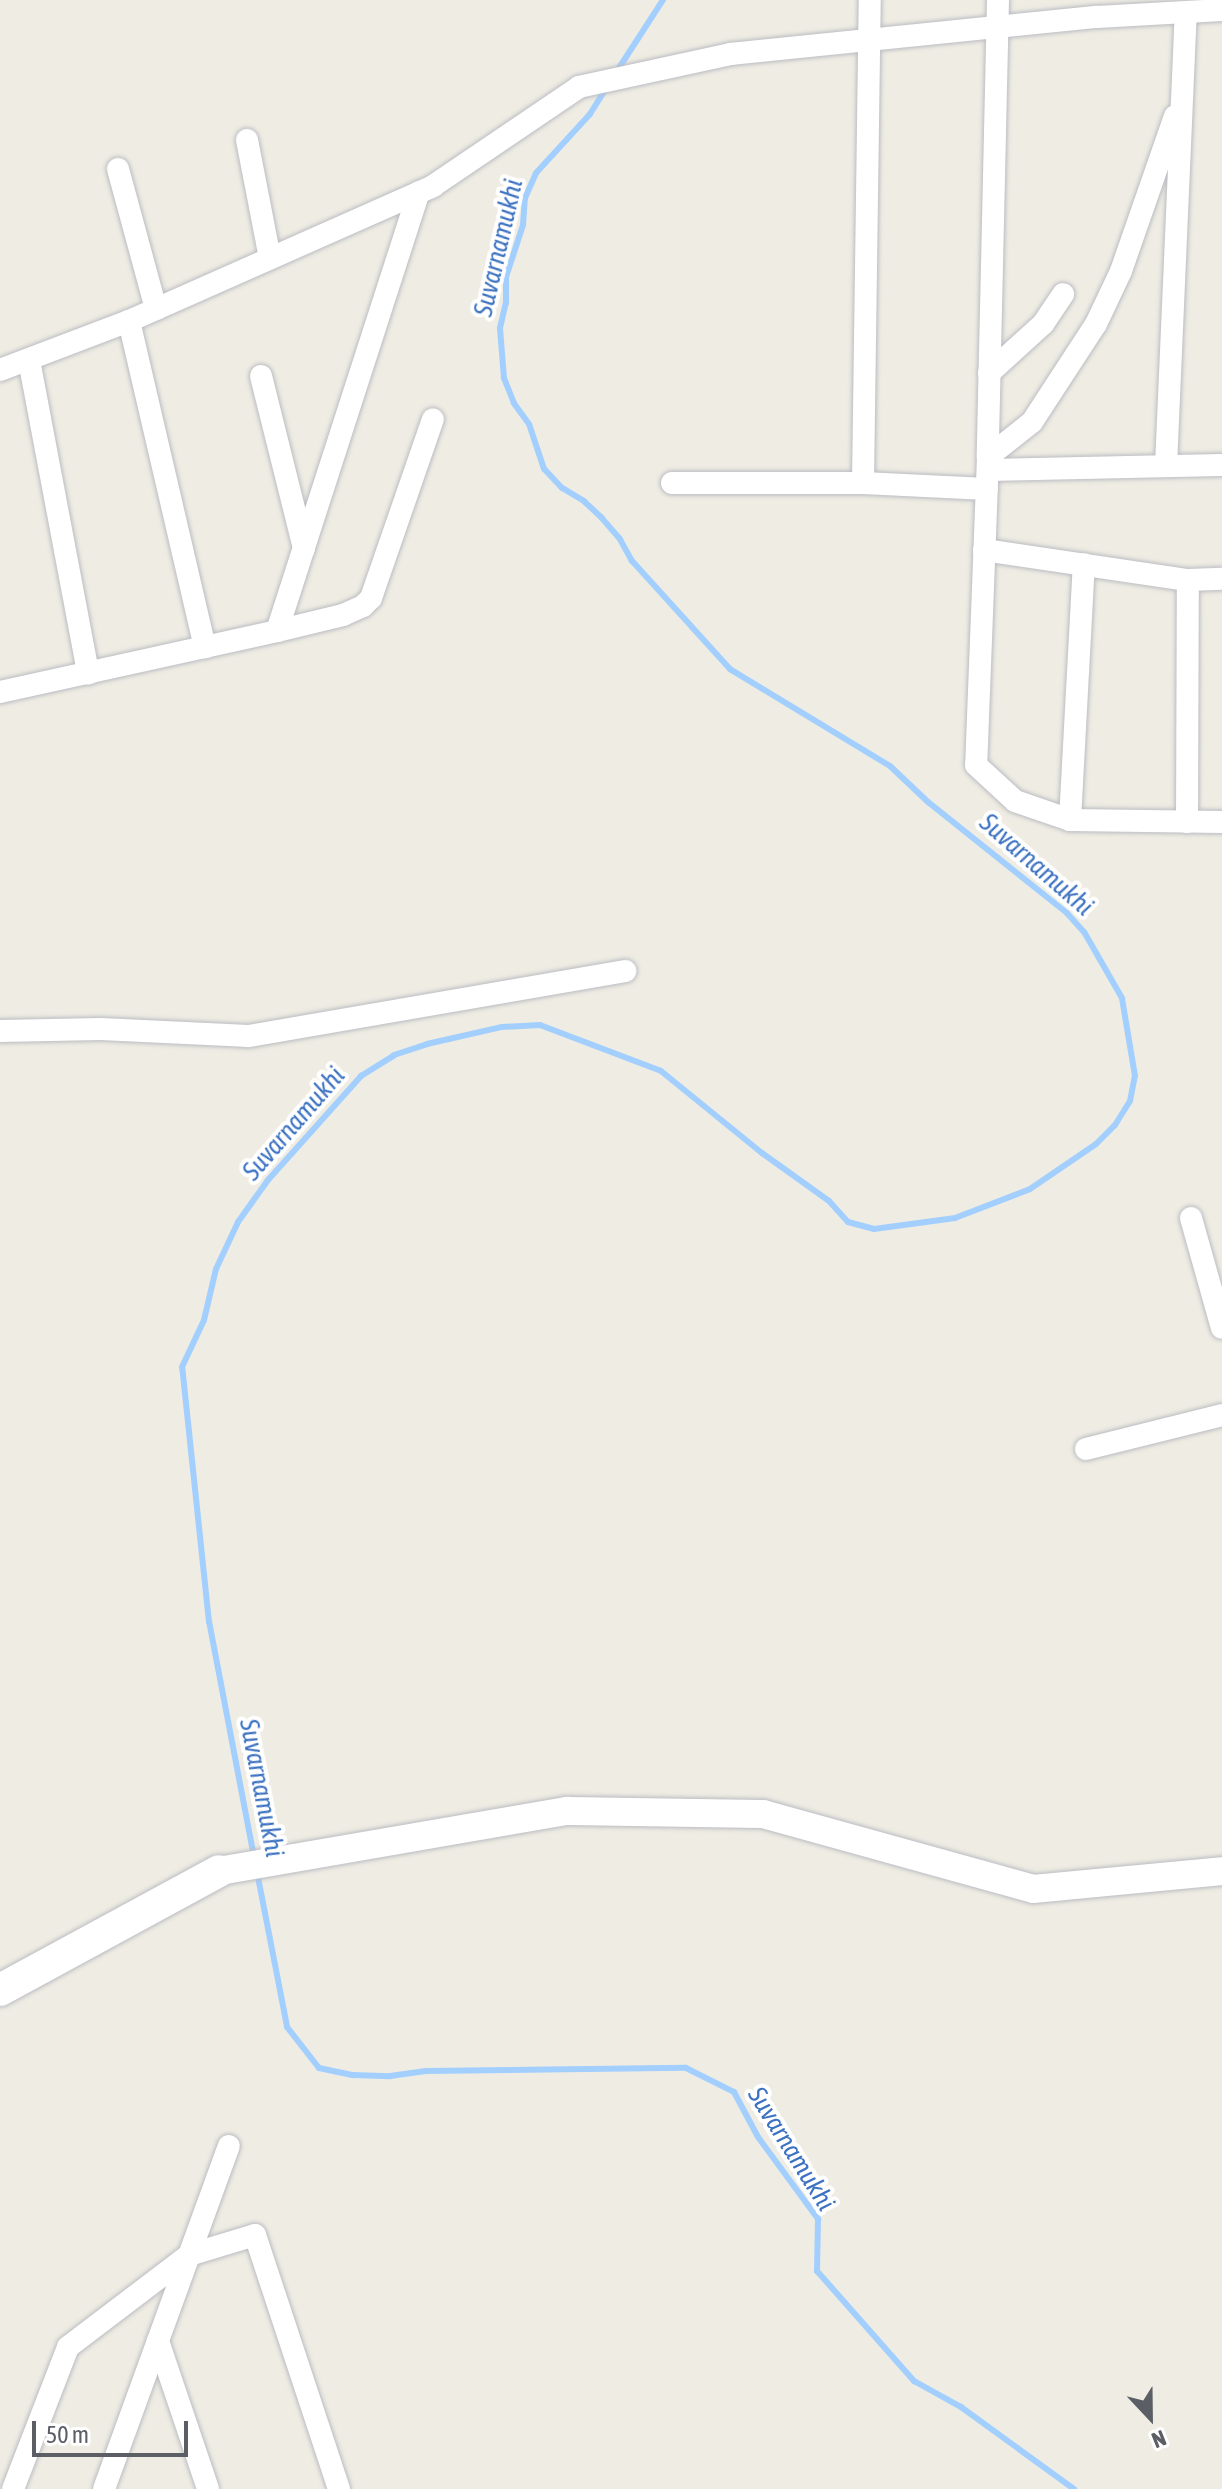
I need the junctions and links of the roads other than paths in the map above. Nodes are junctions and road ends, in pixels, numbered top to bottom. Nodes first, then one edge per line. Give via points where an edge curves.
1 (870, 0) edge
2 (998, 0) edge
3 (1128, 8) edge
4 (1206, 11) edge
5 (996, 27) junction
6 (868, 40) junction
7 (1182, 96) junction
8 (247, 140) dead end
9 (118, 169) dead end
10 (419, 192) junction
11 (270, 258) junction
12 (1063, 294) dead end
13 (156, 309) junction
14 (129, 321) junction
15 (29, 360) junction
16 (0, 370) edge
17 (989, 373) junction
18 (261, 376) dead end
19 (433, 419) dead end
20 (1222, 465) edge
21 (1166, 466) junction
22 (988, 472) junction
23 (672, 483) dead end
24 (863, 483) junction
25 (304, 550) junction
26 (984, 550) junction
27 (1084, 564) junction
28 (1222, 579) edge
29 (1188, 580) junction
30 (277, 631) junction
31 (205, 647) junction
32 (88, 673) junction
33 (0, 692) edge
34 (1070, 820) junction
35 (1187, 822) junction
36 (1222, 822) edge
37 (625, 971) dead end
38 (0, 1031) edge
39 (1191, 1218) dead end
40 (1222, 1328) edge
41 (1222, 1415) edge
42 (1086, 1449) dead end
43 (219, 1871) joint
44 (1222, 1871) edge
45 (0, 1990) edge
46 (229, 2146) dead end
47 (189, 2255) junction
48 (158, 2341) junction
49 (13, 2489) edge
50 (104, 2489) edge
51 (208, 2489) edge
52 (339, 2489) edge

1 - 6 street
2 - 5 street
3 - 4 street
3 - 5 street
4 - 7 street
5 - 6 street
5 - 17 street
6 - 10 street via 730,54 579,87
6 - 24 street
7 - 21 street
7 - 22 street via 1121,271 1096,324 1032,422
8 - 11 street
9 - 13 street
10 - 11 street
10 - 25 street
11 - 13 street
12 - 17 street via 1043,324
13 - 14 street
14 - 15 street
14 - 31 street
15 - 16 street
15 - 32 street
17 - 22 street
18 - 25 street
19 - 30 street via 371,598 343,615
20 - 21 street
21 - 22 street
22 - 24 street
22 - 26 street
23 - 24 street
25 - 30 street
26 - 27 street
26 - 34 street via 976,765 1015,801
27 - 29 street
27 - 34 street
28 - 29 street
29 - 35 street
30 - 31 street
31 - 32 street
32 - 33 street
34 - 35 street
35 - 36 street
37 - 38 street via 249,1036 101,1029
39 - 40 street
41 - 42 street
43 - 44 street via 567,1811 763,1814 1033,1889
43 - 45 main road
46 - 47 street
47 - 48 street
47 - 49 street via 68,2347
47 - 52 street via 255,2235
48 - 50 street
48 - 51 street

